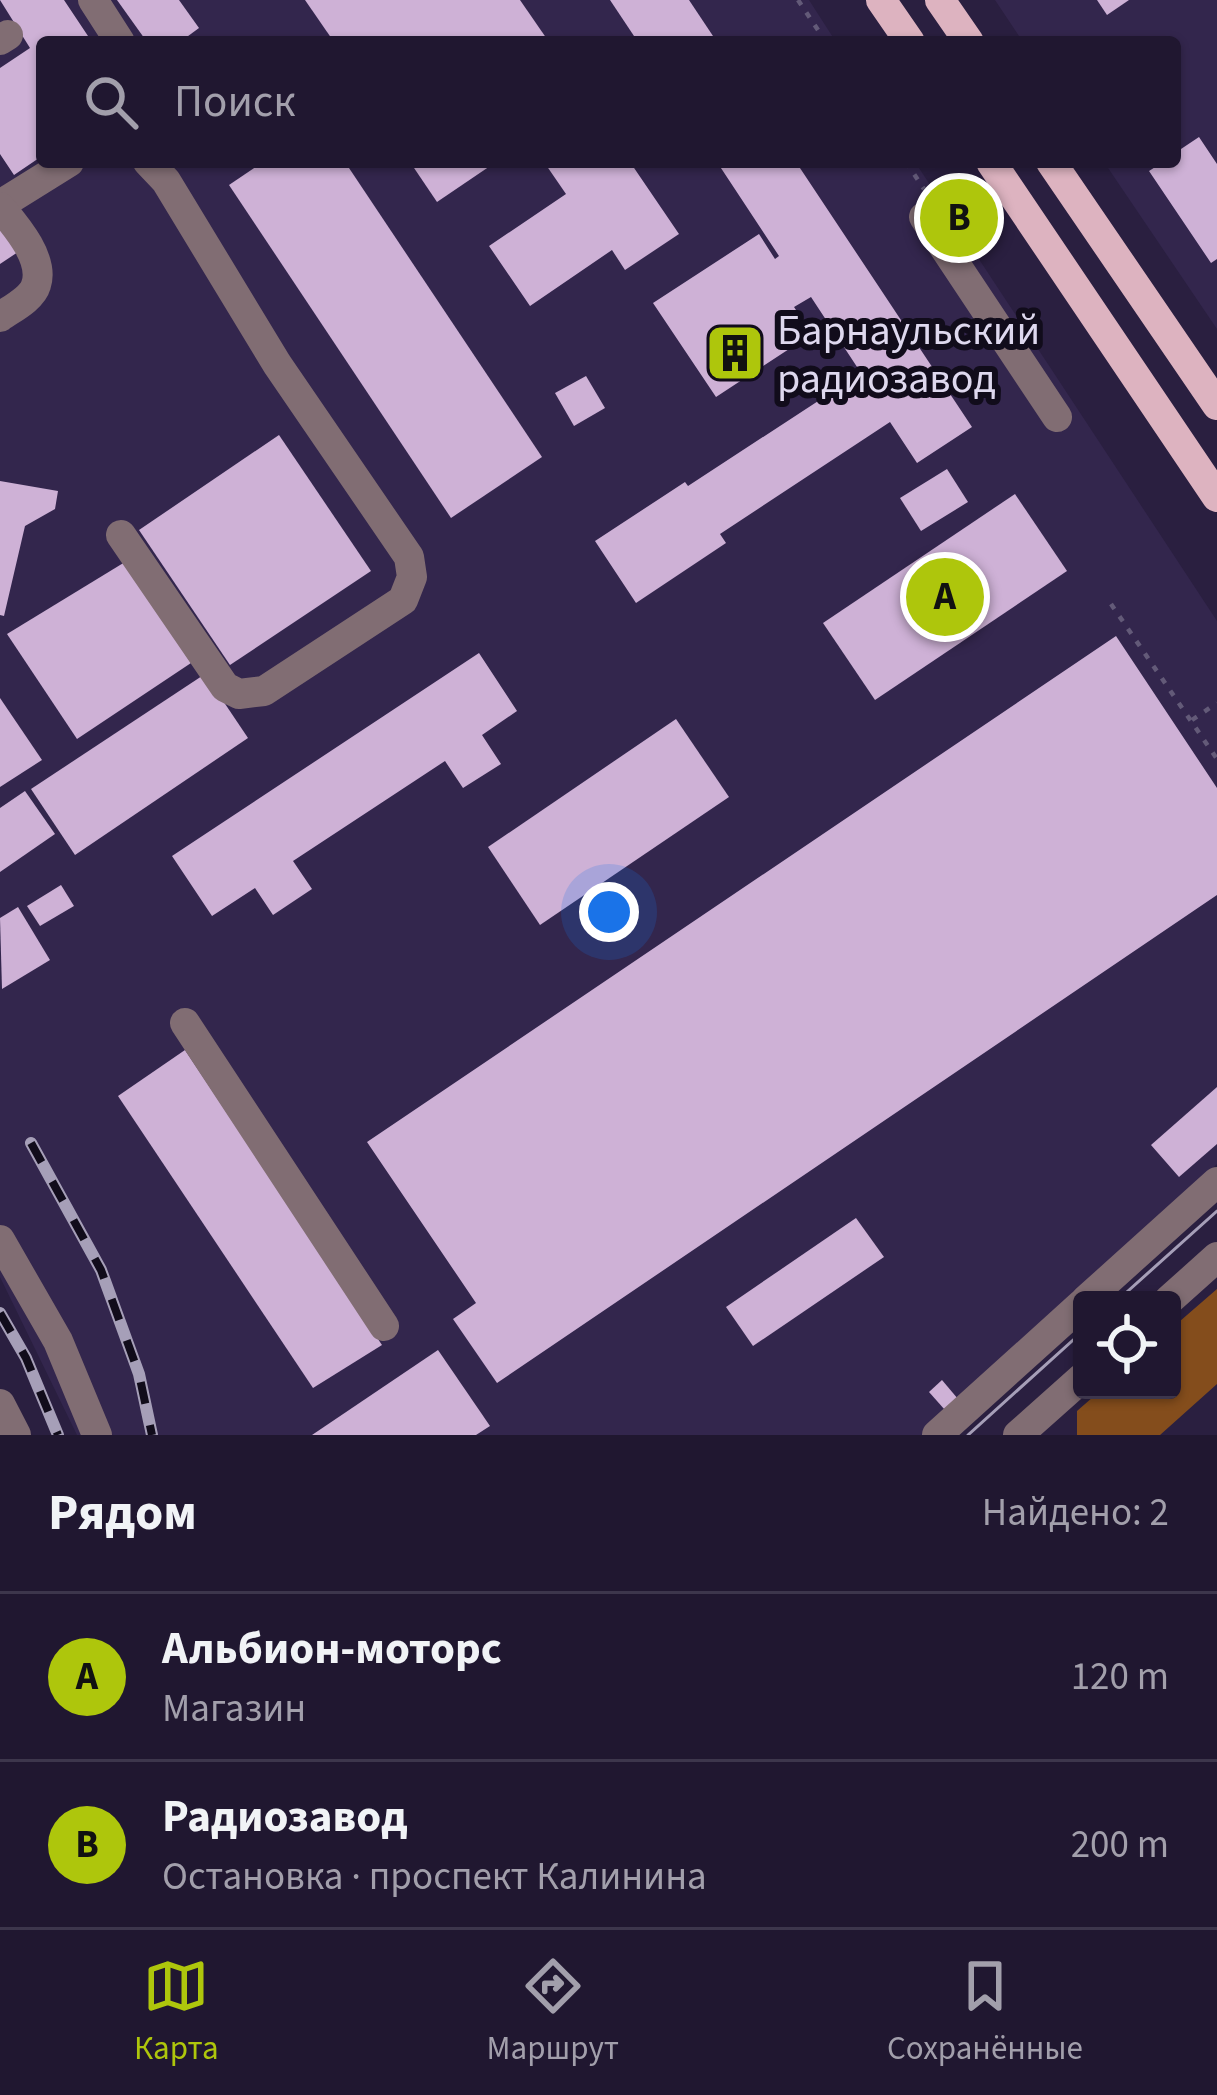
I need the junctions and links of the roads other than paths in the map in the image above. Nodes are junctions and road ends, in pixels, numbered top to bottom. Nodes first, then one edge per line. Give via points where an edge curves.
1 (92, 0) edge
2 (881, 0) edge
3 (940, 0) edge
4 (116, 36) edge
5 (906, 36) edge
6 (965, 36) edge
7 (61, 168) edge
8 (154, 168) edge
9 (995, 168) edge
10 (1055, 168) edge
11 (3, 210) edge
12 (924, 217) dead end
13 (0, 317) edge
14 (1217, 405) edge
15 (1057, 417) dead end
16 (1217, 496) edge
17 (121, 535) dead end
18 (185, 1023) dead end
19 (1217, 1182) edge
20 (0, 1240) edge
21 (1217, 1257) edge
22 (1096, 1291) edge
23 (1179, 1291) edge
24 (1073, 1312) edge
25 (383, 1326) dead end
26 (1073, 1386) edge
27 (0, 1404) edge
28 (16, 1435) edge
29 (97, 1435) edge
30 (937, 1435) edge
31 (1018, 1435) edge

1 - 4 street
2 - 5 main road
3 - 6 main road
7 - 11 street
8 - 17 street via 409,557 412,577 404,600 264,692 239,694 224,687
9 - 16 main road
10 - 14 main road
11 - 13 street via 33,255 37,285
12 - 15 street
18 - 25 street
19 - 22 street
20 - 29 street via 58,1341
21 - 23 street
24 - 30 street
26 - 31 street
27 - 28 street

